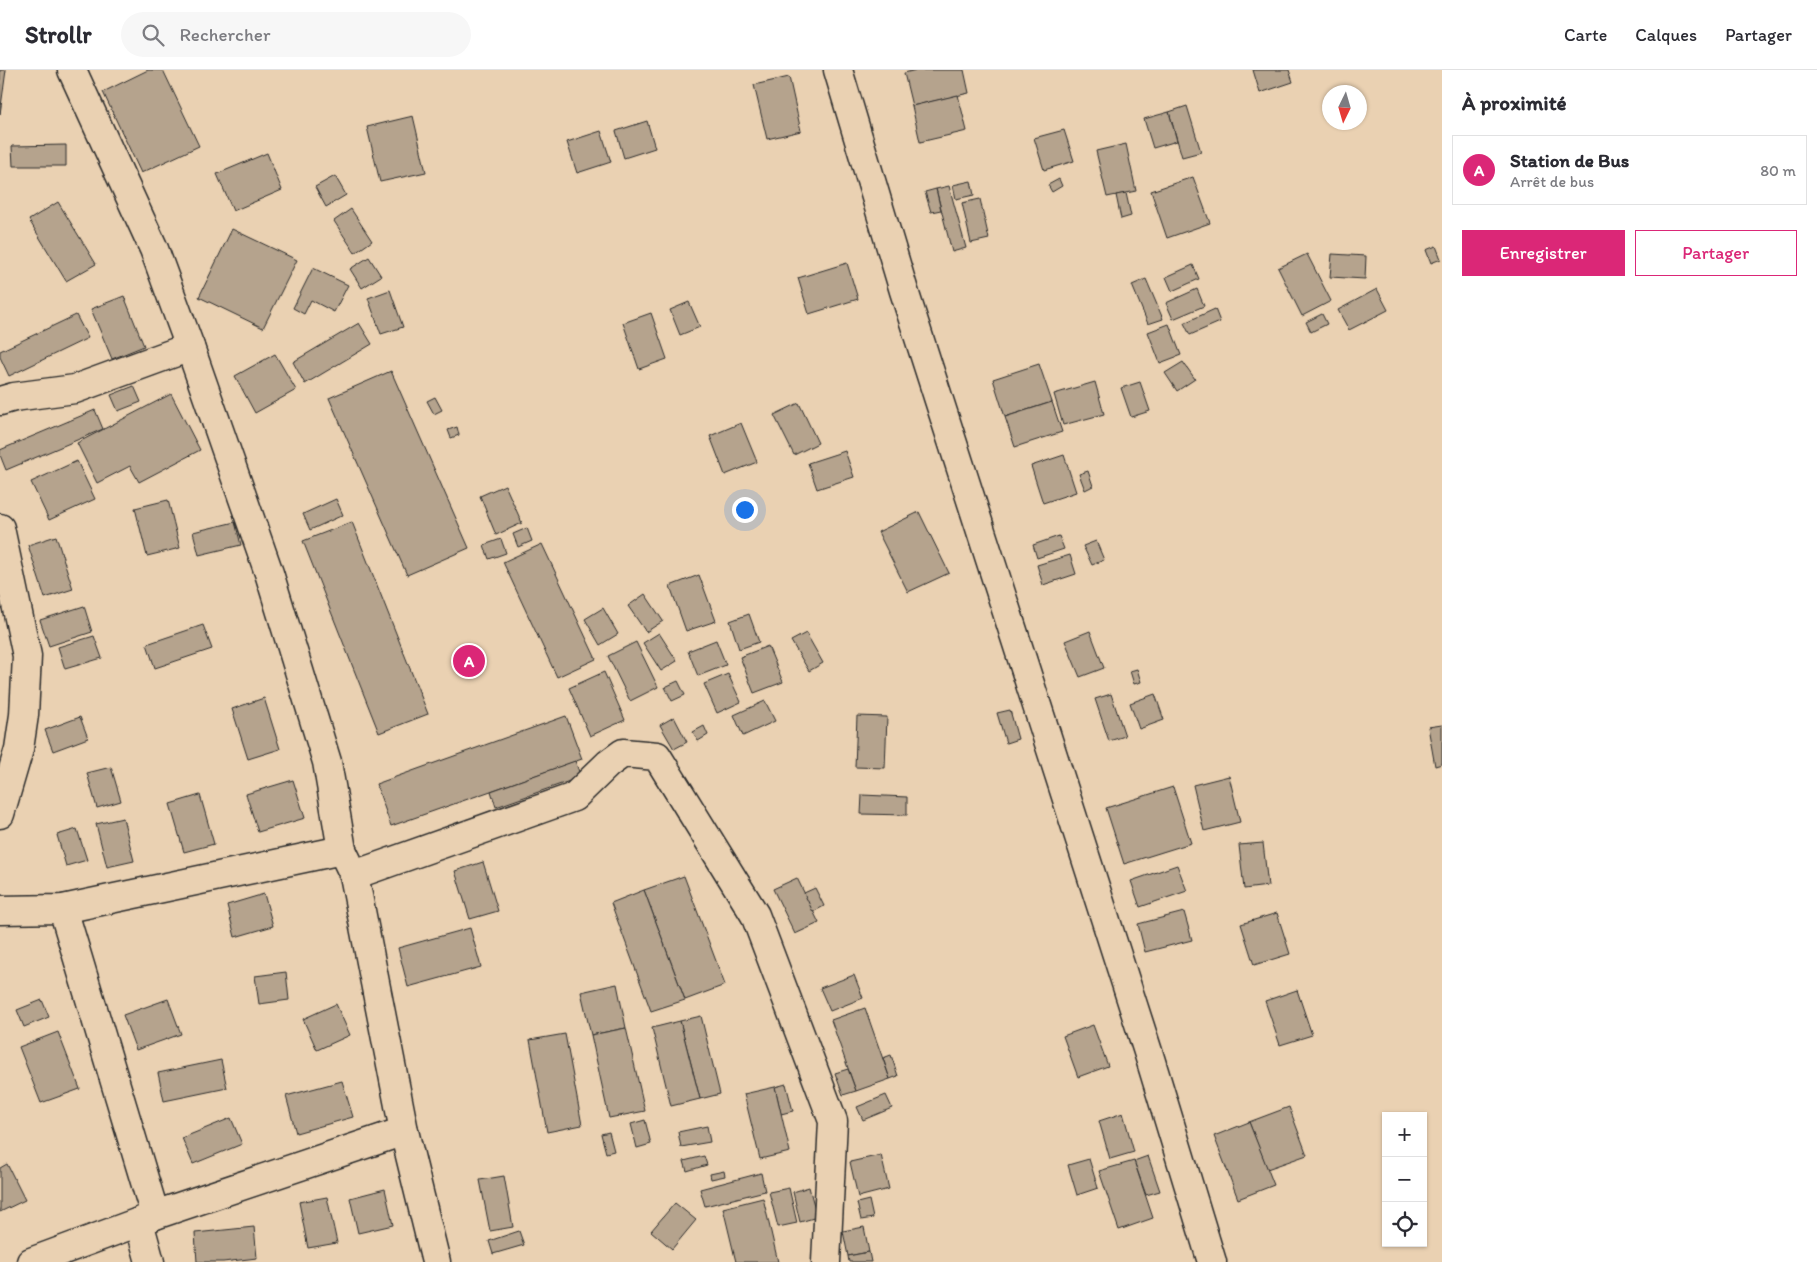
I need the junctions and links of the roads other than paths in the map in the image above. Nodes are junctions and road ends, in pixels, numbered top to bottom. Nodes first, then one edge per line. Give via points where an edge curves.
1 (72, 70) edge
2 (838, 70) edge
3 (190, 347) junction
4 (0, 401) edge
5 (0, 528) edge
6 (0, 814) edge
7 (342, 850) junction
8 (354, 875) junction
9 (64, 909) junction
10 (0, 910) edge
11 (404, 1130) junction
12 (147, 1218) junction
13 (31, 1262) edge
14 (150, 1262) edge
15 (436, 1262) edge
16 (826, 1262) edge
17 (1212, 1262) edge

1 - 3 street via 154,249
2 - 17 street via 904,292 1143,1036
3 - 4 street via 75,389
3 - 7 street via 269,573 327,762
5 - 6 street via 27,656 19,749
7 - 8 street
7 - 9 street
8 - 11 street
8 - 16 street via 574,797 624,753 657,756 755,915 833,1121
9 - 10 street
9 - 12 street
11 - 12 street
11 - 15 street
12 - 13 street
12 - 14 street

